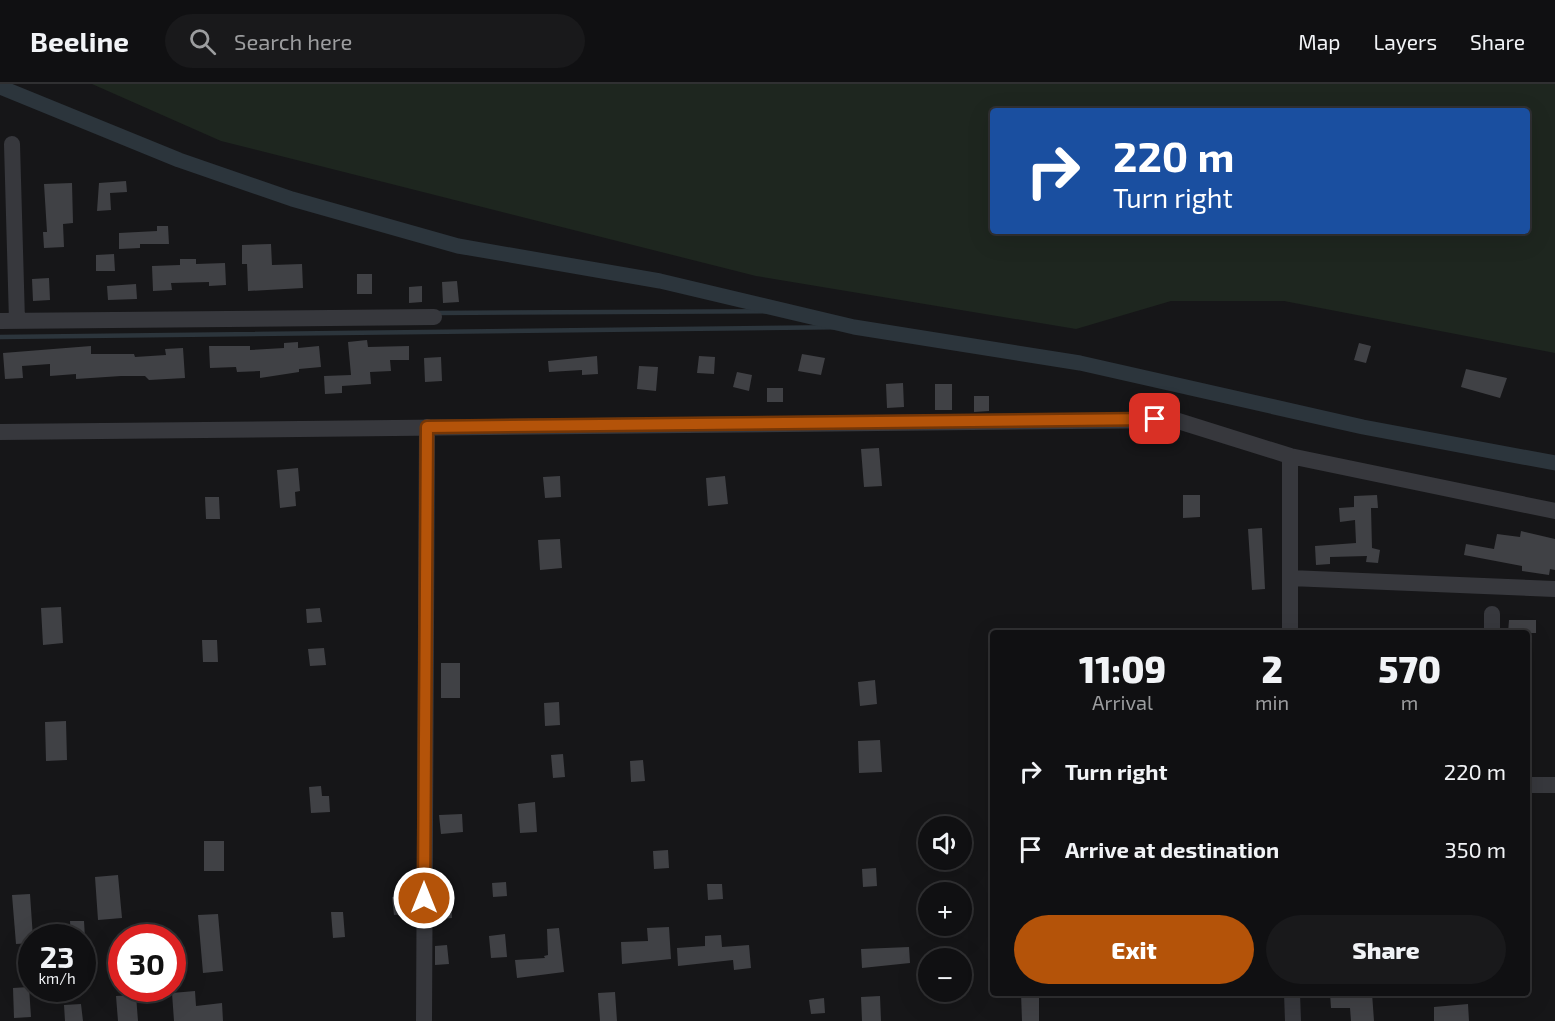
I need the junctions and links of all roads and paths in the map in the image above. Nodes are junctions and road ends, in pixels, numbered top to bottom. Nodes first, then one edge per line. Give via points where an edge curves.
1 (12, 144) dead end
2 (434, 317) dead end
3 (8, 321) edge
4 (427, 427) junction
5 (0, 432) edge
6 (1290, 456) junction
7 (1555, 511) edge
8 (1290, 578) junction
9 (1555, 589) edge
10 (1492, 614) dead end
11 (1290, 630) edge
12 (1492, 630) edge
13 (1530, 785) edge
14 (1555, 785) edge
15 (1292, 996) edge
16 (424, 1021) edge
17 (1293, 1021) edge

1 - 3 street
2 - 3 street
4 - 5 street
4 - 6 street via 1155,419 1175,420
4 - 16 street
6 - 7 street
6 - 8 street
8 - 9 street
8 - 11 street
10 - 12 street
13 - 14 street
15 - 17 street

